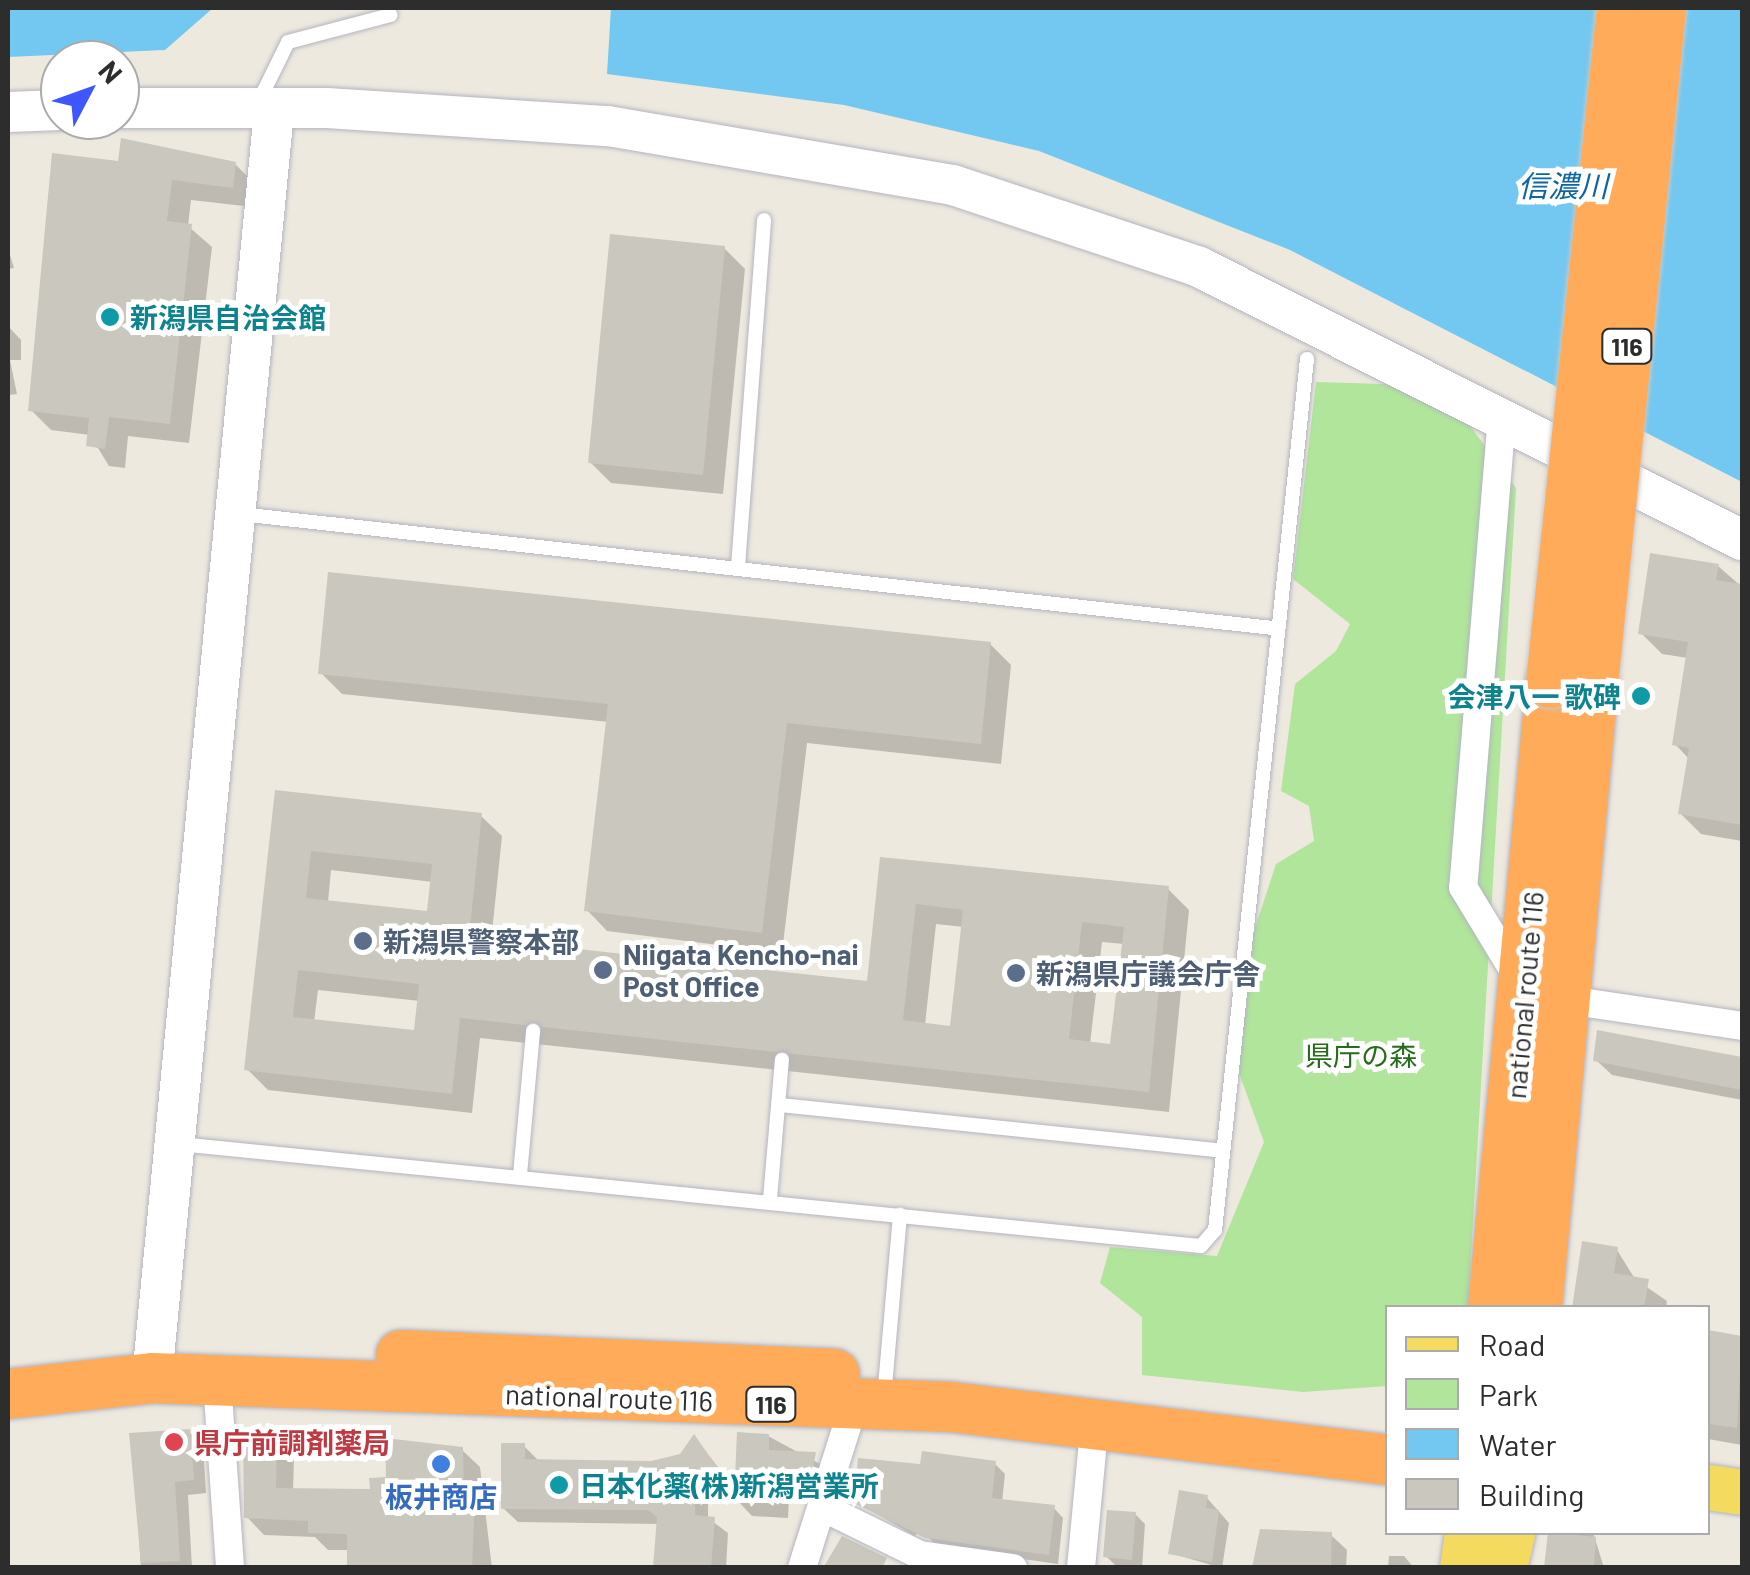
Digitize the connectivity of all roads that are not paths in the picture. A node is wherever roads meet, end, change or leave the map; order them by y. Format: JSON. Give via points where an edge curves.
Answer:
{"nodes":[{"id":1,"x":1622,"y":8,"type":"edge"},
{"id":2,"x":1661,"y":8,"type":"edge"},
{"id":3,"x":391,"y":15,"type":"dead end"},
{"id":4,"x":140,"y":108,"type":"edge"},
{"id":5,"x":40,"y":111,"type":"edge"},
{"id":6,"x":264,"y":111,"type":"junction"},
{"id":7,"x":8,"y":112,"type":"edge"},
{"id":8,"x":764,"y":220,"type":"dead end"},
{"id":9,"x":1307,"y":360,"type":"dead end"},
{"id":10,"x":1502,"y":416,"type":"junction"},
{"id":11,"x":240,"y":514,"type":"junction"},
{"id":12,"x":1742,"y":540,"type":"edge"},
{"id":13,"x":738,"y":567,"type":"junction"},
{"id":14,"x":1273,"y":628,"type":"junction"},
{"id":15,"x":1572,"y":684,"type":"junction"},
{"id":16,"x":1542,"y":994,"type":"junction"},
{"id":17,"x":1742,"y":1026,"type":"edge"},
{"id":18,"x":534,"y":1032,"type":"dead end"},
{"id":19,"x":782,"y":1060,"type":"dead end"},
{"id":20,"x":780,"y":1106,"type":"junction"},
{"id":21,"x":173,"y":1144,"type":"junction"},
{"id":22,"x":1224,"y":1151,"type":"junction"},
{"id":23,"x":520,"y":1176,"type":"junction"},
{"id":24,"x":770,"y":1199,"type":"junction"},
{"id":25,"x":900,"y":1215,"type":"junction"},
{"id":26,"x":1493,"y":1305,"type":"edge"},
{"id":27,"x":1537,"y":1305,"type":"edge"},
{"id":28,"x":8,"y":1365,"type":"edge"},
{"id":29,"x":153,"y":1365,"type":"junction"},
{"id":30,"x":216,"y":1380,"type":"junction"},
{"id":31,"x":8,"y":1394,"type":"edge"},
{"id":32,"x":874,"y":1397,"type":"junction"},
{"id":33,"x":1095,"y":1422,"type":"junction"},
{"id":34,"x":1385,"y":1429,"type":"edge"},
{"id":35,"x":1385,"y":1460,"type":"edge"},
{"id":36,"x":1710,"y":1487,"type":"edge"},
{"id":37,"x":1742,"y":1492,"type":"edge"},
{"id":38,"x":822,"y":1507,"type":"junction"},
{"id":39,"x":1467,"y":1535,"type":"edge"},
{"id":40,"x":1511,"y":1535,"type":"edge"},
{"id":41,"x":230,"y":1568,"type":"edge"},
{"id":42,"x":802,"y":1568,"type":"edge"},
{"id":43,"x":1013,"y":1568,"type":"edge"},
{"id":44,"x":1081,"y":1568,"type":"edge"},
{"id":45,"x":1462,"y":1568,"type":"edge"},
{"id":46,"x":1504,"y":1568,"type":"edge"}],
"edges":[{"from":1,"to":15,"type":"highway","number":"116","bridge":true},
{"from":2,"to":15,"type":"highway","number":"116","bridge":true},
{"from":3,"to":6,"type":"lane","via":[[288,42]]},
{"from":4,"to":6,"type":"street"},
{"from":5,"to":7,"type":"street"},
{"from":6,"to":10,"type":"street","via":[[608,126],[953,185],[1198,268]]},
{"from":6,"to":11,"type":"street"},
{"from":8,"to":13,"type":"lane"},
{"from":9,"to":14,"type":"lane"},
{"from":10,"to":12,"type":"street"},
{"from":10,"to":16,"type":"street","via":[[1463,888]]},
{"from":11,"to":13,"type":"lane"},
{"from":11,"to":21,"type":"street"},
{"from":13,"to":14,"type":"lane"},
{"from":14,"to":22,"type":"lane"},
{"from":15,"to":16,"type":"highway","name":"national route 116","number":"116"},
{"from":16,"to":17,"type":"street"},
{"from":16,"to":26,"type":"highway","name":"national route 116","number":"116"},
{"from":16,"to":27,"type":"highway","name":"national route 116","number":"116"},
{"from":18,"to":23,"type":"lane"},
{"from":19,"to":20,"type":"lane"},
{"from":20,"to":22,"type":"lane"},
{"from":20,"to":24,"type":"lane"},
{"from":21,"to":23,"type":"lane"},
{"from":21,"to":29,"type":"street"},
{"from":22,"to":25,"type":"lane","via":[[1216,1230],[1201,1246]]},
{"from":23,"to":24,"type":"lane"},
{"from":24,"to":25,"type":"lane"},
{"from":25,"to":32,"type":"lane"},
{"from":28,"to":29,"type":"highway","name":"national route 116","number":"116"},
{"from":29,"to":30,"type":"highway","name":"national route 116","number":"116"},
{"from":29,"to":31,"type":"highway","name":"national route 116","number":"116"},
{"from":29,"to":32,"type":"highway","name":"national route 116","number":"116","via":[[635,1358]]},
{"from":30,"to":32,"type":"highway","name":"national route 116","number":"116"},
{"from":30,"to":41,"type":"street"},
{"from":32,"to":33,"type":"highway","name":"national route 116","number":"116"},
{"from":32,"to":34,"type":"highway","name":"national route 116","number":"116"},
{"from":32,"to":38,"type":"street"},
{"from":33,"to":35,"type":"highway","name":"national route 116","number":"116"},
{"from":33,"to":44,"type":"street"},
{"from":36,"to":37,"type":"main road"},
{"from":38,"to":42,"type":"street"},
{"from":38,"to":43,"type":"street","via":[[920,1555]]},
{"from":39,"to":45,"type":"main road"},
{"from":40,"to":46,"type":"main road"}]}
